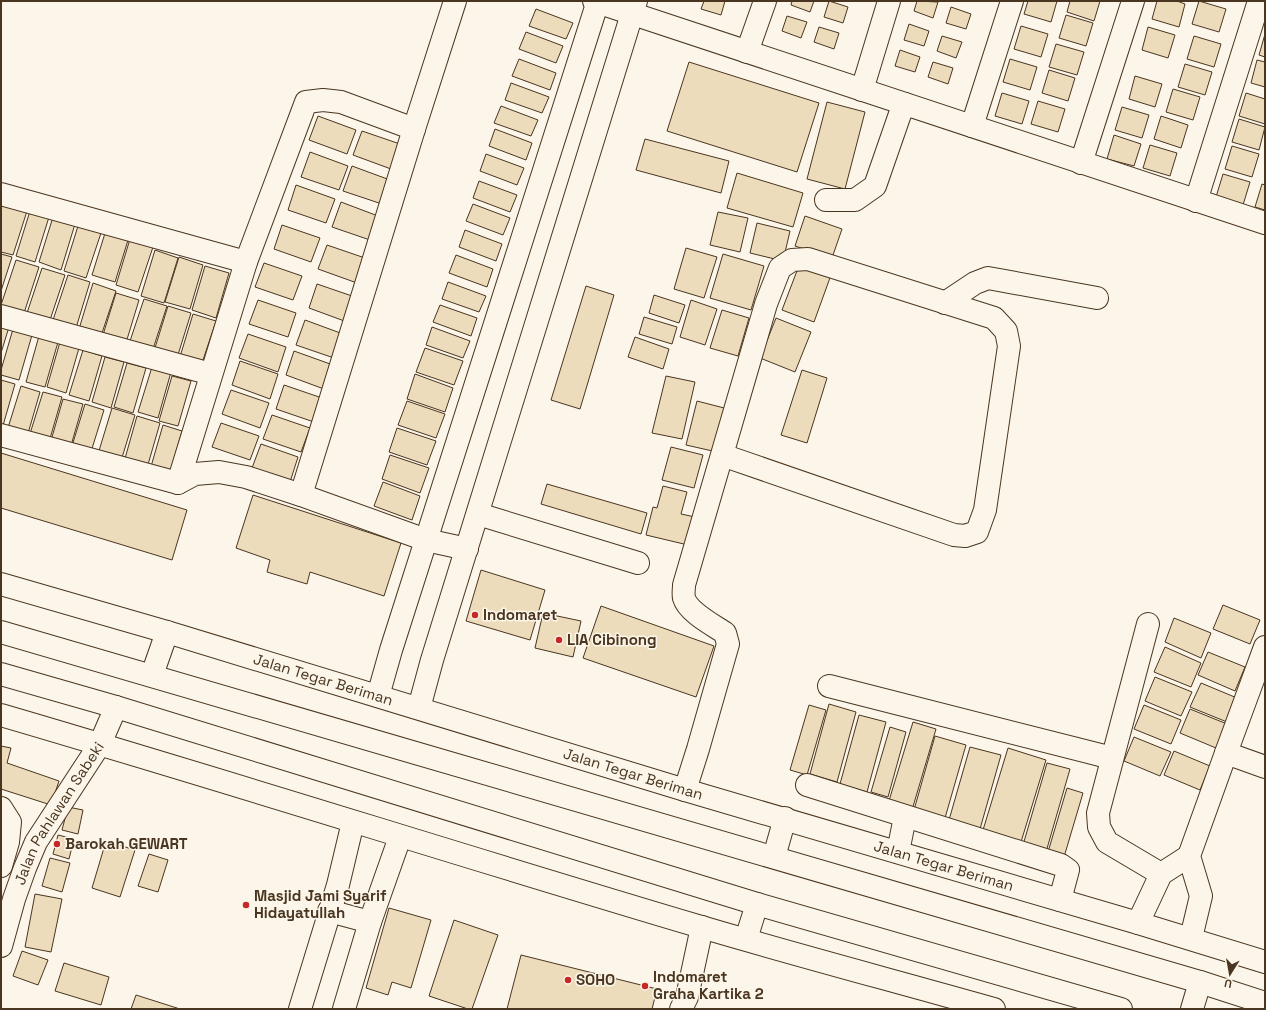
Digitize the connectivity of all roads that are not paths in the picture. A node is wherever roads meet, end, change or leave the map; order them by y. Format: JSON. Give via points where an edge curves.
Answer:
{"nodes":[{"id":1,"x":455,"y":1,"type":"edge"},
{"id":2,"x":596,"y":1,"type":"edge"},
{"id":3,"x":765,"y":1,"type":"edge"},
{"id":4,"x":889,"y":1,"type":"edge"},
{"id":5,"x":1012,"y":1,"type":"edge"},
{"id":6,"x":1133,"y":1,"type":"edge"},
{"id":7,"x":1259,"y":1,"type":"edge"},
{"id":8,"x":634,"y":7,"type":"edge"},
{"id":9,"x":747,"y":52,"type":"junction"},
{"id":10,"x":862,"y":90,"type":"junction"},
{"id":11,"x":905,"y":104,"type":"junction"},
{"id":12,"x":972,"y":126,"type":"junction"},
{"id":13,"x":414,"y":129,"type":"junction"},
{"id":14,"x":1081,"y":163,"type":"junction"},
{"id":15,"x":1,"y":194,"type":"edge"},
{"id":16,"x":826,"y":200,"type":"dead end"},
{"id":17,"x":1196,"y":201,"type":"junction"},
{"id":18,"x":1265,"y":223,"type":"edge"},
{"id":19,"x":246,"y":262,"type":"junction"},
{"id":20,"x":1097,"y":298,"type":"dead end"},
{"id":21,"x":945,"y":303,"type":"junction"},
{"id":22,"x":1,"y":316,"type":"edge"},
{"id":23,"x":211,"y":374,"type":"junction"},
{"id":24,"x":1,"y":435,"type":"edge"},
{"id":25,"x":722,"y":455,"type":"junction"},
{"id":26,"x":178,"y":483,"type":"junction"},
{"id":27,"x":301,"y":495,"type":"junction"},
{"id":28,"x":478,"y":514,"type":"junction"},
{"id":29,"x":426,"y":540,"type":"junction"},
{"id":30,"x":467,"y":549,"type":"junction"},
{"id":31,"x":638,"y":563,"type":"dead end"},
{"id":32,"x":1,"y":584,"type":"edge"},
{"id":33,"x":1148,"y":624,"type":"dead end"},
{"id":34,"x":1,"y":632,"type":"edge"},
{"id":35,"x":167,"y":632,"type":"junction"},
{"id":36,"x":1265,"y":647,"type":"edge"},
{"id":37,"x":1,"y":674,"type":"edge"},
{"id":38,"x":152,"y":675,"type":"junction"},
{"id":39,"x":829,"y":686,"type":"dead end"},
{"id":40,"x":378,"y":696,"type":"junction"},
{"id":41,"x":116,"y":707,"type":"junction"},
{"id":42,"x":419,"y":708,"type":"junction"},
{"id":43,"x":1,"y":715,"type":"edge"},
{"id":44,"x":100,"y":744,"type":"junction"},
{"id":45,"x":1226,"y":753,"type":"junction"},
{"id":46,"x":1112,"y":758,"type":"junction"},
{"id":47,"x":1265,"y":766,"type":"edge"},
{"id":48,"x":807,"y":786,"type":"dead end"},
{"id":49,"x":686,"y":790,"type":"junction"},
{"id":50,"x":1,"y":808,"type":"edge"},
{"id":51,"x":905,"y":817,"type":"junction"},
{"id":52,"x":785,"y":818,"type":"junction"},
{"id":53,"x":353,"y":822,"type":"junction"},
{"id":54,"x":400,"y":837,"type":"junction"},
{"id":55,"x":898,"y":852,"type":"junction"},
{"id":56,"x":1189,"y":856,"type":"junction"},
{"id":57,"x":774,"y":857,"type":"junction"},
{"id":58,"x":1,"y":866,"type":"edge"},
{"id":59,"x":1161,"y":874,"type":"junction"},
{"id":60,"x":1060,"y":900,"type":"junction"},
{"id":61,"x":757,"y":904,"type":"junction"},
{"id":62,"x":329,"y":911,"type":"junction"},
{"id":63,"x":370,"y":922,"type":"junction"},
{"id":64,"x":1138,"y":922,"type":"junction"},
{"id":65,"x":702,"y":927,"type":"junction"},
{"id":66,"x":1191,"y":938,"type":"junction"},
{"id":67,"x":746,"y":939,"type":"junction"},
{"id":68,"x":1,"y":946,"type":"edge"},
{"id":69,"x":1265,"y":962,"type":"edge"},
{"id":70,"x":1200,"y":982,"type":"junction"},
{"id":71,"x":1265,"y":1003,"type":"edge"},
{"id":72,"x":300,"y":1009,"type":"edge"},
{"id":73,"x":344,"y":1009,"type":"edge"},
{"id":74,"x":681,"y":1009,"type":"edge"},
{"id":75,"x":994,"y":1009,"type":"edge"},
{"id":76,"x":1121,"y":1009,"type":"edge"},
{"id":77,"x":1192,"y":1009,"type":"edge"}],
"edges":[{"from":1,"to":13,"type":"street"},
{"from":2,"to":8,"type":"street"},
{"from":2,"to":29,"type":"street"},
{"from":3,"to":9,"type":"street"},
{"from":4,"to":10,"type":"street"},
{"from":5,"to":12,"type":"street"},
{"from":6,"to":14,"type":"street"},
{"from":7,"to":17,"type":"street"},
{"from":8,"to":9,"type":"street"},
{"from":8,"to":28,"type":"street"},
{"from":9,"to":10,"type":"street"},
{"from":10,"to":11,"type":"street"},
{"from":11,"to":12,"type":"street"},
{"from":11,"to":16,"type":"street","via":[[875,186],[855,200]]},
{"from":12,"to":14,"type":"street"},
{"from":13,"to":19,"type":"street","via":[[341,102],[306,102]]},
{"from":13,"to":27,"type":"street"},
{"from":14,"to":17,"type":"street"},
{"from":15,"to":19,"type":"street"},
{"from":17,"to":18,"type":"street"},
{"from":19,"to":23,"type":"street"},
{"from":20,"to":21,"type":"street","via":[[988,278],[975,283]]},
{"from":21,"to":25,"type":"street","via":[[808,259],[792,260],[780,268],[766,304]]},
{"from":21,"to":25,"type":"street","via":[[994,318],[1006,331],[1009,346],[985,510],[977,532],[965,536],[954,535]]},
{"from":22,"to":23,"type":"street"},
{"from":23,"to":26,"type":"street"},
{"from":24,"to":26,"type":"street"},
{"from":25,"to":49,"type":"street","via":[[683,596],[687,605],[725,633],[728,644]]},
{"from":26,"to":27,"type":"street","via":[[194,474],[219,472],[246,477]]},
{"from":27,"to":29,"type":"street"},
{"from":28,"to":30,"type":"street"},
{"from":28,"to":31,"type":"street"},
{"from":29,"to":30,"type":"street"},
{"from":29,"to":40,"type":"street"},
{"from":30,"to":42,"type":"street"},
{"from":32,"to":35,"type":"street","name":"Jalan Tegar Beriman"},
{"from":33,"to":46,"type":"street"},
{"from":34,"to":38,"type":"street"},
{"from":35,"to":38,"type":"street"},
{"from":35,"to":40,"type":"street","name":"Jalan Tegar Beriman"},
{"from":36,"to":45,"type":"street"},
{"from":37,"to":41,"type":"street"},
{"from":38,"to":57,"type":"street"},
{"from":39,"to":46,"type":"street"},
{"from":40,"to":42,"type":"street","name":"Jalan Tegar Beriman"},
{"from":41,"to":44,"type":"street","name":"Jalan Pahlawan Sabeki"},
{"from":41,"to":61,"type":"street"},
{"from":42,"to":49,"type":"street","name":"Jalan Tegar Beriman"},
{"from":43,"to":44,"type":"street"},
{"from":44,"to":53,"type":"street"},
{"from":44,"to":68,"type":"street","name":"Jalan Pahlawan Sabeki","via":[[36,842],[14,899]]},
{"from":45,"to":47,"type":"street"},
{"from":45,"to":56,"type":"street"},
{"from":46,"to":59,"type":"street","via":[[1098,813],[1098,827],[1107,842]]},
{"from":48,"to":51,"type":"street"},
{"from":49,"to":52,"type":"street","name":"Jalan Tegar Beriman"},
{"from":50,"to":58,"type":"street","via":[[10,822],[8,842]]},
{"from":51,"to":55,"type":"street"},
{"from":51,"to":60,"type":"street","via":[[1061,865],[1068,870]]},
{"from":52,"to":55,"type":"street","name":"Jalan Tegar Beriman"},
{"from":52,"to":57,"type":"street"},
{"from":53,"to":54,"type":"street"},
{"from":53,"to":62,"type":"street"},
{"from":54,"to":63,"type":"street"},
{"from":54,"to":65,"type":"street"},
{"from":55,"to":60,"type":"street","name":"Jalan Tegar Beriman"},
{"from":56,"to":59,"type":"street"},
{"from":56,"to":66,"type":"street","via":[[1201,896]]},
{"from":57,"to":70,"type":"street"},
{"from":59,"to":64,"type":"street"},
{"from":60,"to":64,"type":"street","name":"Jalan Tegar Beriman"},
{"from":61,"to":67,"type":"street"},
{"from":61,"to":76,"type":"street"},
{"from":62,"to":63,"type":"street"},
{"from":62,"to":72,"type":"street"},
{"from":63,"to":73,"type":"street"},
{"from":64,"to":66,"type":"street","name":"Jalan Tegar Beriman"},
{"from":65,"to":67,"type":"street"},
{"from":65,"to":74,"type":"street","via":[[687,997]]},
{"from":66,"to":69,"type":"street","name":"Jalan Tegar Beriman"},
{"from":67,"to":75,"type":"street"},
{"from":70,"to":71,"type":"street"},
{"from":70,"to":77,"type":"street"}]}
